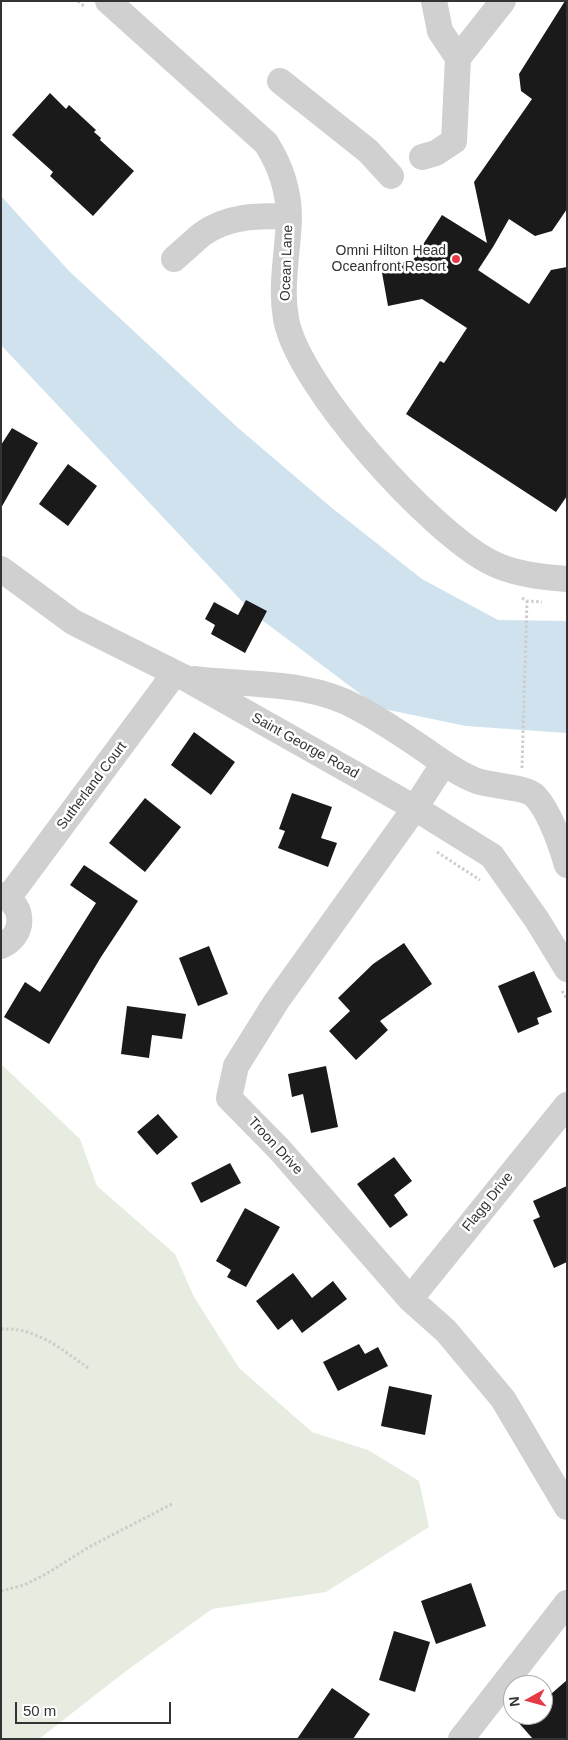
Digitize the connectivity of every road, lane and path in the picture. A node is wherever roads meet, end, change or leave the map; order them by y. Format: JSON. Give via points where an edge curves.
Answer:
{"nodes":[{"id":1,"x":108,"y":1,"type":"edge"},
{"id":2,"x":434,"y":1,"type":"edge"},
{"id":3,"x":503,"y":1,"type":"edge"},
{"id":4,"x":458,"y":58,"type":"junction"},
{"id":5,"x":280,"y":80,"type":"dead end"},
{"id":6,"x":422,"y":157,"type":"dead end"},
{"id":7,"x":391,"y":176,"type":"dead end"},
{"id":8,"x":289,"y":217,"type":"junction"},
{"id":9,"x":174,"y":259,"type":"dead end"},
{"id":10,"x":1,"y":570,"type":"edge"},
{"id":11,"x":567,"y":579,"type":"edge"},
{"id":12,"x":527,"y":601,"type":"dead end"},
{"id":13,"x":180,"y":676,"type":"junction"},
{"id":14,"x":444,"y":763,"type":"junction"},
{"id":15,"x":522,"y":773,"type":"dead end"},
{"id":16,"x":416,"y":808,"type":"junction"},
{"id":17,"x":434,"y":850,"type":"dead end"},
{"id":18,"x":567,"y":865,"type":"edge"},
{"id":19,"x":483,"y":883,"type":"dead end"},
{"id":20,"x":4,"y":896,"type":"edge"},
{"id":21,"x":1,"y":946,"type":"edge"},
{"id":22,"x":562,"y":977,"type":"edge"},
{"id":23,"x":567,"y":1000,"type":"edge"},
{"id":24,"x":567,"y":1105,"type":"edge"},
{"id":25,"x":410,"y":1299,"type":"junction"},
{"id":26,"x":1,"y":1329,"type":"edge"},
{"id":27,"x":88,"y":1368,"type":"dead end"},
{"id":28,"x":172,"y":1504,"type":"dead end"},
{"id":29,"x":567,"y":1507,"type":"edge"},
{"id":30,"x":1,"y":1591,"type":"edge"},
{"id":31,"x":567,"y":1603,"type":"edge"},
{"id":32,"x":464,"y":1738,"type":"edge"}],
"edges":[{"from":1,"to":8,"type":"street","name":"Ocean Lane","via":[[266,143],[276,160],[287,193]]},
{"from":2,"to":4,"type":"street","via":[[440,32]]},
{"from":3,"to":4,"type":"street"},
{"from":4,"to":6,"type":"street","via":[[454,140],[436,153]]},
{"from":5,"to":7,"type":"street","via":[[368,151]]},
{"from":8,"to":9,"type":"street","via":[[249,216],[229,221],[202,234]]},
{"from":8,"to":11,"type":"street","name":"Ocean Lane","via":[[283,295],[286,322],[299,355],[324,396],[378,462],[422,509],[459,541],[490,562],[528,575]]},
{"from":10,"to":13,"type":"street","name":"Saint George Road","via":[[73,622]]},
{"from":12,"to":15,"type":"path"},
{"from":13,"to":14,"type":"street","via":[[300,688],[326,694],[356,707]]},
{"from":13,"to":16,"type":"street","name":"Saint George Road"},
{"from":13,"to":20,"type":"street","name":"Sutherland Court"},
{"from":14,"to":16,"type":"street","name":"Troon Drive"},
{"from":14,"to":18,"type":"street","via":[[477,781],[534,795],[560,843]]},
{"from":16,"to":22,"type":"street","name":"Saint George Road","via":[[492,856],[537,920]]},
{"from":16,"to":25,"type":"street","name":"Troon Drive","via":[[276,1002],[236,1066],[229,1098],[280,1150]]},
{"from":17,"to":19,"type":"path"},
{"from":20,"to":21,"type":"street","name":"Sutherland Court","via":[[15,905],[20,915],[20,926],[16,936]]},
{"from":22,"to":23,"type":"path"},
{"from":24,"to":25,"type":"street","name":"Flagg Drive"},
{"from":25,"to":29,"type":"street","name":"Troon Drive","via":[[446,1331],[503,1399]]},
{"from":26,"to":27,"type":"path","via":[[31,1332]]},
{"from":28,"to":30,"type":"path","via":[[88,1547],[32,1582]]},
{"from":31,"to":32,"type":"street"}]}
